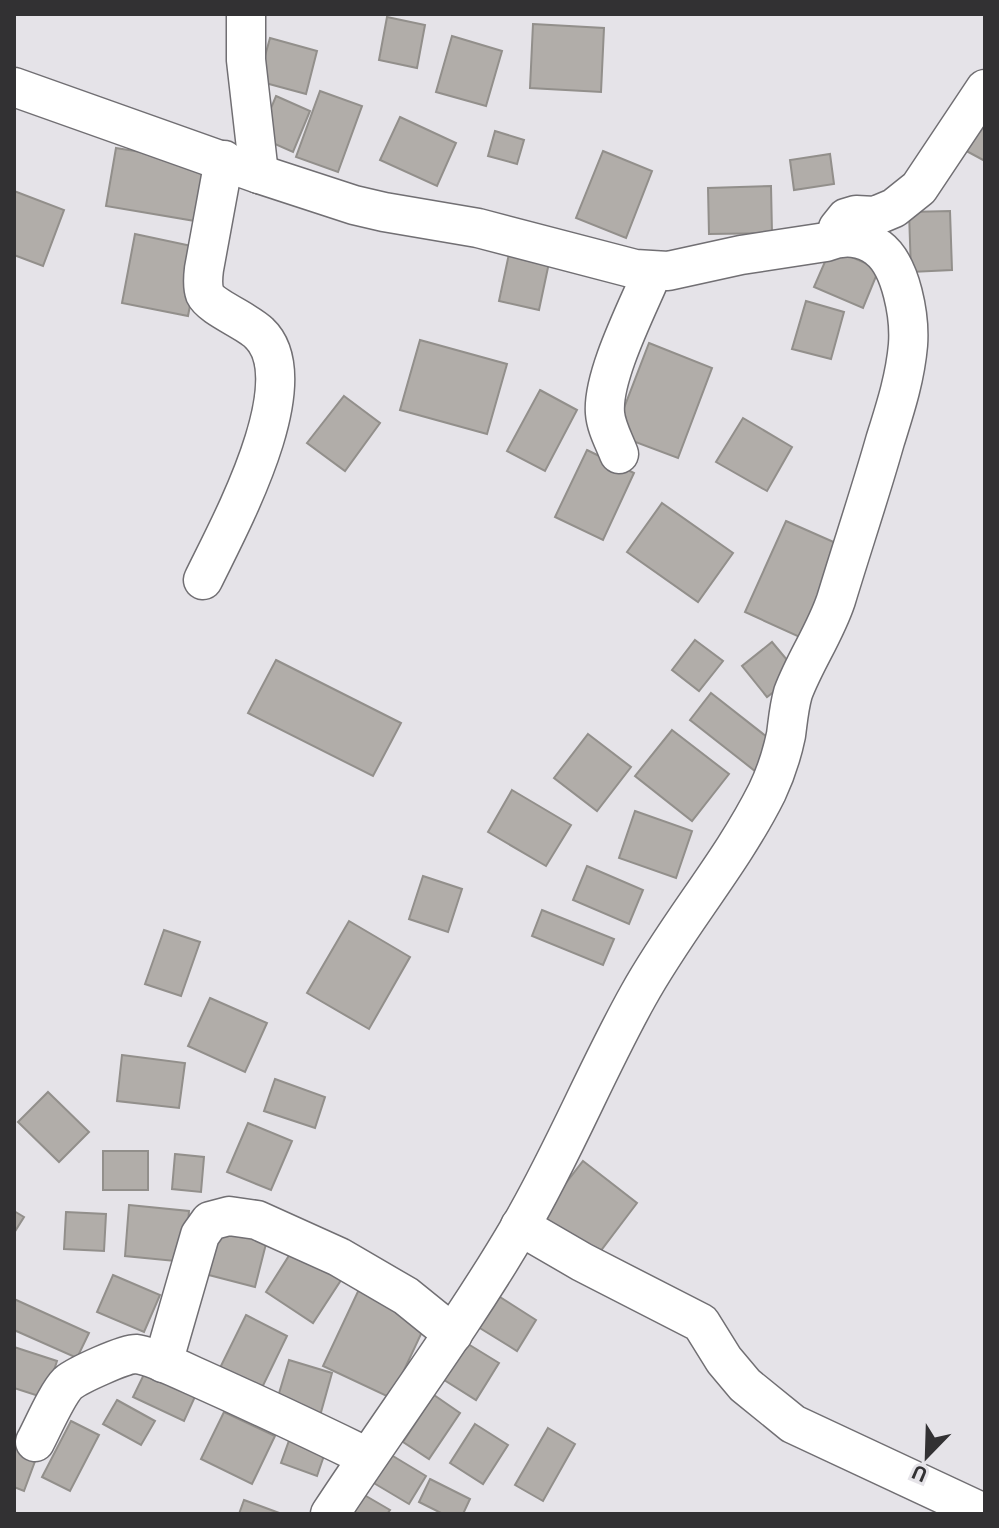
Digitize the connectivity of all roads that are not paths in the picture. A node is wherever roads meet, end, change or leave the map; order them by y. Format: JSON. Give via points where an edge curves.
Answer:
{"nodes":[{"id":1,"x":246,"y":14,"type":"edge"},
{"id":2,"x":14,"y":87,"type":"edge"},
{"id":3,"x":985,"y":89,"type":"edge"},
{"id":4,"x":224,"y":160,"type":"junction"},
{"id":5,"x":259,"y":174,"type":"junction"},
{"id":6,"x":838,"y":237,"type":"junction"},
{"id":7,"x":653,"y":271,"type":"junction"},
{"id":8,"x":619,"y":454,"type":"dead end"},
{"id":9,"x":203,"y":580,"type":"dead end"},
{"id":10,"x":520,"y":1226,"type":"junction"},
{"id":11,"x":453,"y":1334,"type":"junction"},
{"id":12,"x":163,"y":1363,"type":"junction"},
{"id":13,"x":35,"y":1442,"type":"dead end"},
{"id":14,"x":367,"y":1457,"type":"junction"},
{"id":15,"x":330,"y":1514,"type":"edge"},
{"id":16,"x":983,"y":1514,"type":"edge"}],
"edges":[{"from":1,"to":5,"type":"street"},
{"from":2,"to":4,"type":"street"},
{"from":3,"to":6,"type":"street","via":[[919,188],[875,216],[846,218]]},
{"from":4,"to":5,"type":"street"},
{"from":4,"to":9,"type":"street","via":[[203,285],[213,303],[259,332],[267,343],[275,392],[254,472]]},
{"from":5,"to":7,"type":"street","via":[[371,209],[478,228]]},
{"from":6,"to":7,"type":"street"},
{"from":6,"to":10,"type":"street","via":[[875,245],[887,256],[902,291],[908,341],[900,394],[853,549],[828,623],[793,694],[782,753],[767,791],[647,979]]},
{"from":7,"to":8,"type":"street","via":[[605,399]]},
{"from":10,"to":11,"type":"street"},
{"from":10,"to":16,"type":"street","via":[[701,1323],[745,1385],[793,1424]]},
{"from":11,"to":12,"type":"street","via":[[406,1296],[339,1257],[257,1220],[229,1216],[210,1221],[200,1235]]},
{"from":11,"to":14,"type":"street"},
{"from":12,"to":13,"type":"street","via":[[136,1354],[78,1376],[66,1385]]},
{"from":12,"to":14,"type":"street"},
{"from":14,"to":15,"type":"street"}]}
